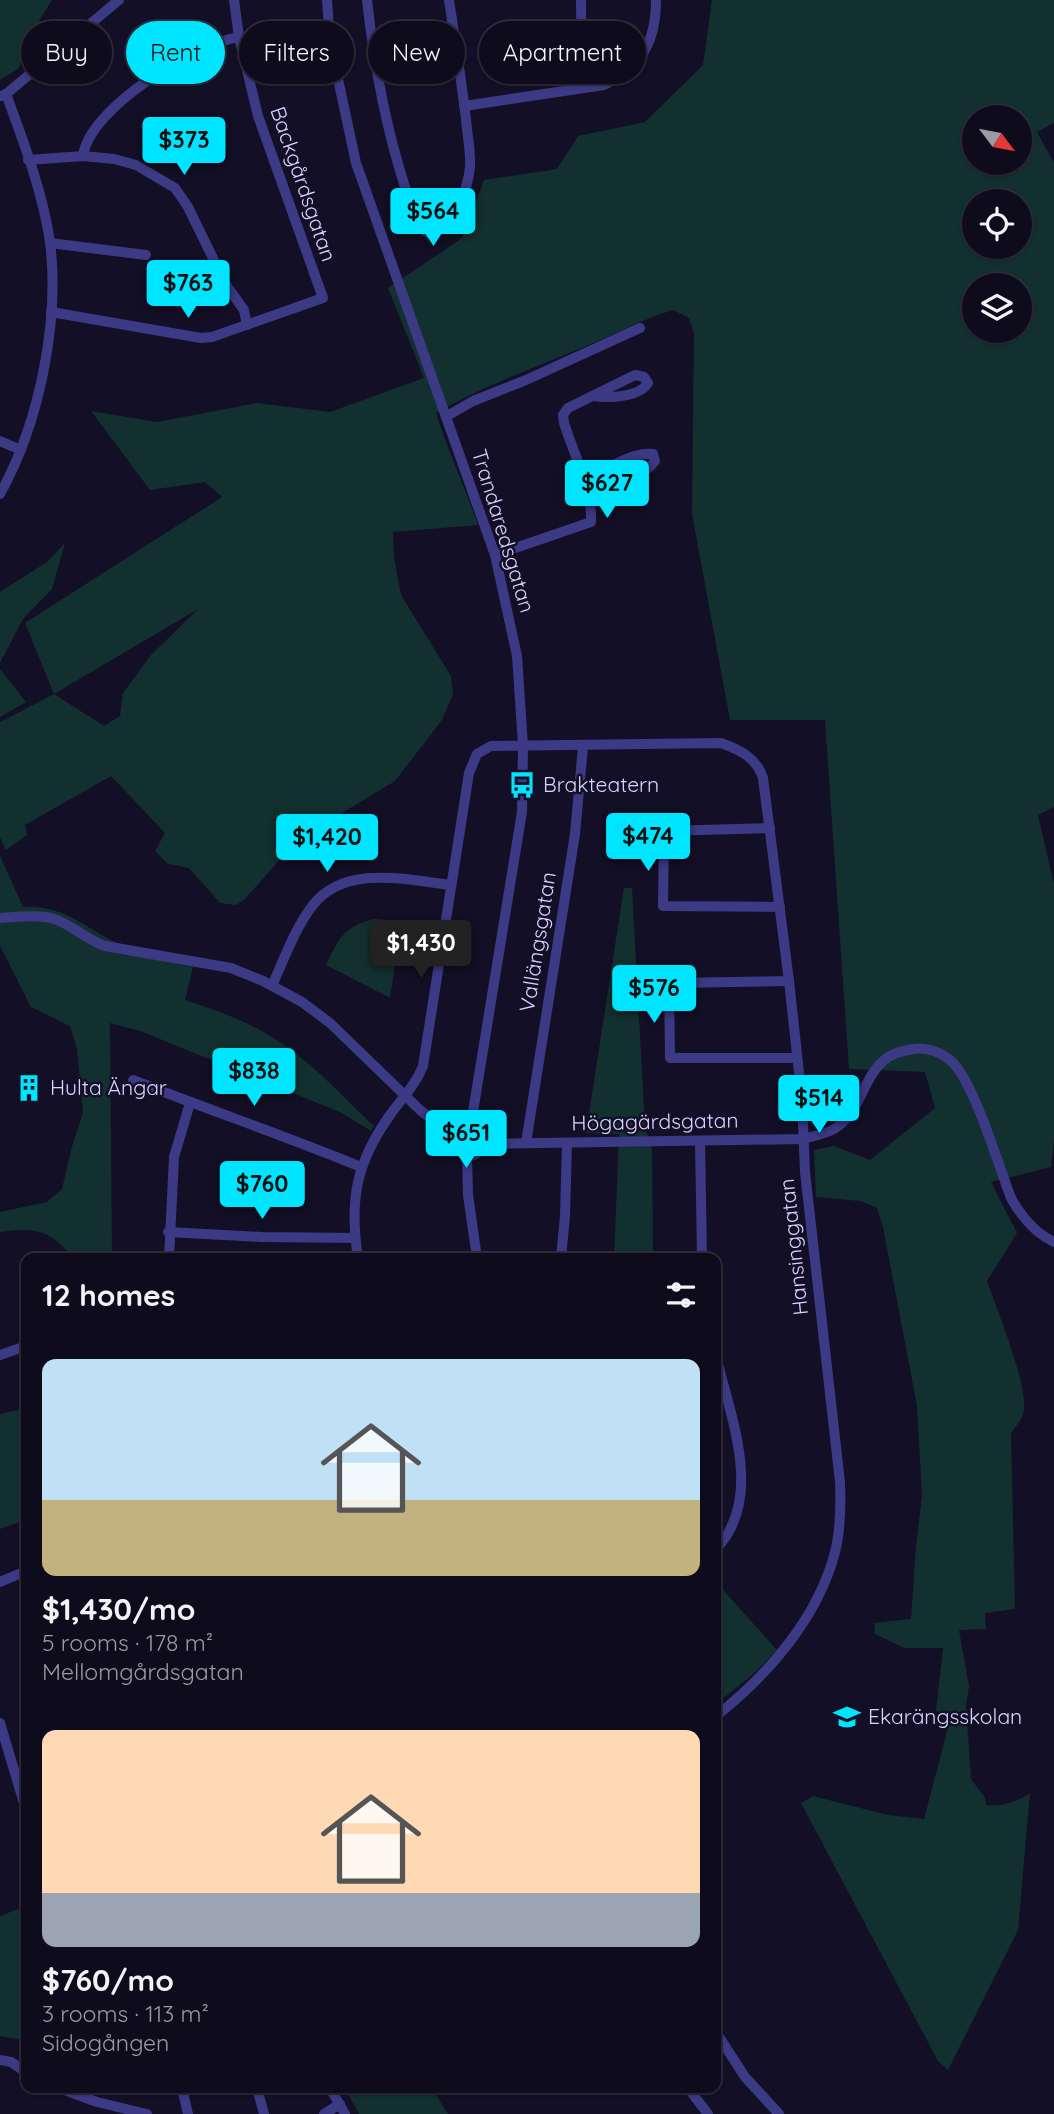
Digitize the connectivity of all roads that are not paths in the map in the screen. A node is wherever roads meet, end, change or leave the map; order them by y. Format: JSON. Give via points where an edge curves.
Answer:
{"nodes":[{"id":1,"x":119,"y":0,"type":"edge"},
{"id":2,"x":234,"y":0,"type":"edge"},
{"id":3,"x":327,"y":0,"type":"edge"},
{"id":4,"x":367,"y":0,"type":"edge"},
{"id":5,"x":449,"y":0,"type":"edge"},
{"id":6,"x":581,"y":0,"type":"edge"},
{"id":7,"x":656,"y":0,"type":"edge"},
{"id":8,"x":239,"y":37,"type":"joint"},
{"id":9,"x":250,"y":84,"type":"edge"},
{"id":10,"x":582,"y":87,"type":"junction"},
{"id":11,"x":3,"y":95,"type":"edge"},
{"id":12,"x":464,"y":106,"type":"junction"},
{"id":13,"x":83,"y":156,"type":"junction"},
{"id":14,"x":29,"y":160,"type":"junction"},
{"id":15,"x":50,"y":243,"type":"junction"},
{"id":16,"x":146,"y":255,"type":"dead end"},
{"id":17,"x":51,"y":312,"type":"junction"},
{"id":18,"x":247,"y":325,"type":"junction"},
{"id":19,"x":640,"y":328,"type":"dead end"},
{"id":20,"x":593,"y":396,"type":"junction"},
{"id":21,"x":447,"y":416,"type":"junction"},
{"id":22,"x":0,"y":441,"type":"edge"},
{"id":23,"x":21,"y":450,"type":"junction"},
{"id":24,"x":610,"y":468,"type":"dead end"},
{"id":25,"x":584,"y":481,"type":"junction"},
{"id":26,"x":0,"y":494,"type":"edge"},
{"id":27,"x":495,"y":555,"type":"junction"},
{"id":28,"x":523,"y":745,"type":"junction"},
{"id":29,"x":583,"y":747,"type":"junction"},
{"id":30,"x":770,"y":828,"type":"junction"},
{"id":31,"x":451,"y":884,"type":"junction"},
{"id":32,"x":780,"y":907,"type":"junction"},
{"id":33,"x":0,"y":918,"type":"edge"},
{"id":34,"x":789,"y":981,"type":"junction"},
{"id":35,"x":272,"y":986,"type":"junction"},
{"id":36,"x":797,"y":1058,"type":"junction"},
{"id":37,"x":133,"y":1080,"type":"dead end"},
{"id":38,"x":406,"y":1096,"type":"junction"},
{"id":39,"x":190,"y":1103,"type":"junction"},
{"id":40,"x":470,"y":1130,"type":"junction"},
{"id":41,"x":457,"y":1139,"type":"junction"},
{"id":42,"x":803,"y":1139,"type":"junction"},
{"id":43,"x":700,"y":1141,"type":"junction"},
{"id":44,"x":526,"y":1143,"type":"junction"},
{"id":45,"x":567,"y":1143,"type":"junction"},
{"id":46,"x":481,"y":1144,"type":"junction"},
{"id":47,"x":467,"y":1155,"type":"junction"},
{"id":48,"x":361,"y":1167,"type":"junction"},
{"id":49,"x":169,"y":1232,"type":"junction"},
{"id":50,"x":355,"y":1238,"type":"junction"},
{"id":51,"x":1054,"y":1242,"type":"edge"},
{"id":52,"x":169,"y":1253,"type":"edge"},
{"id":53,"x":357,"y":1253,"type":"edge"},
{"id":54,"x":476,"y":1253,"type":"edge"},
{"id":55,"x":561,"y":1253,"type":"edge"},
{"id":56,"x":702,"y":1253,"type":"edge"},
{"id":57,"x":21,"y":1348,"type":"edge"},
{"id":58,"x":0,"y":1355,"type":"edge"},
{"id":59,"x":721,"y":1378,"type":"edge"},
{"id":60,"x":721,"y":1542,"type":"edge"},
{"id":61,"x":21,"y":1573,"type":"edge"},
{"id":62,"x":0,"y":1582,"type":"edge"},
{"id":63,"x":721,"y":1712,"type":"edge"},
{"id":64,"x":0,"y":1723,"type":"edge"},
{"id":65,"x":21,"y":1793,"type":"edge"},
{"id":66,"x":721,"y":2040,"type":"edge"},
{"id":67,"x":5,"y":2061,"type":"edge"},
{"id":68,"x":21,"y":2069,"type":"edge"},
{"id":69,"x":73,"y":2093,"type":"edge"},
{"id":70,"x":183,"y":2093,"type":"edge"},
{"id":71,"x":258,"y":2093,"type":"edge"},
{"id":72,"x":333,"y":2093,"type":"edge"},
{"id":73,"x":692,"y":2093,"type":"edge"},
{"id":74,"x":340,"y":2104,"type":"junction"},
{"id":75,"x":147,"y":2114,"type":"edge"},
{"id":76,"x":188,"y":2114,"type":"edge"},
{"id":77,"x":264,"y":2114,"type":"edge"},
{"id":78,"x":324,"y":2114,"type":"edge"},
{"id":79,"x":345,"y":2114,"type":"edge"},
{"id":80,"x":708,"y":2114,"type":"edge"},
{"id":81,"x":779,"y":2114,"type":"edge"}],
"edges":[{"from":1,"to":11,"type":"street"},
{"from":2,"to":8,"type":"street","name":"Backgårdsgatan"},
{"from":3,"to":21,"type":"street","name":"Trandaredsgatan","via":[[330,42],[356,163]]},
{"from":4,"to":12,"type":"street","via":[[382,105],[416,219],[425,233],[437,231],[447,222],[465,189],[470,158]]},
{"from":5,"to":12,"type":"street"},
{"from":6,"to":10,"type":"street"},
{"from":7,"to":10,"type":"street","via":[[653,29],[640,57],[624,75],[604,85]]},
{"from":8,"to":13,"type":"street","via":[[195,52],[150,79],[96,127]]},
{"from":9,"to":18,"type":"street","name":"Backgårdsgatan","via":[[323,298]]},
{"from":10,"to":12,"type":"street"},
{"from":11,"to":14,"type":"street"},
{"from":13,"to":14,"type":"street"},
{"from":13,"to":18,"type":"street","via":[[136,165],[175,188],[244,310]]},
{"from":14,"to":15,"type":"street"},
{"from":15,"to":16,"type":"street"},
{"from":15,"to":17,"type":"street"},
{"from":17,"to":18,"type":"street","via":[[201,338]]},
{"from":17,"to":23,"type":"street","via":[[36,401]]},
{"from":19,"to":21,"type":"street"},
{"from":20,"to":20,"type":"street","via":[[635,375],[648,383],[612,399]]},
{"from":20,"to":25,"type":"street","via":[[563,415]]},
{"from":21,"to":27,"type":"street","name":"Trandaredsgatan"},
{"from":22,"to":23,"type":"street"},
{"from":23,"to":26,"type":"street"},
{"from":24,"to":25,"type":"street"},
{"from":25,"to":27,"type":"street","via":[[591,522]]},
{"from":27,"to":28,"type":"street","name":"Trandaredsgatan","via":[[517,656]]},
{"from":28,"to":29,"type":"street","name":"Hansinggatan"},
{"from":28,"to":31,"type":"street","name":"Hansinggatan","via":[[491,746],[477,754]]},
{"from":28,"to":40,"type":"street","name":"Trandaredsgatan","via":[[522,812]]},
{"from":29,"to":30,"type":"street","name":"Hansinggatan","via":[[721,743],[738,750],[760,768]]},
{"from":29,"to":44,"type":"street","name":"Vallängsgatan","via":[[575,834]]},
{"from":30,"to":32,"type":"street","name":"Hansinggatan"},
{"from":30,"to":32,"type":"street","via":[[664,831],[663,905]]},
{"from":31,"to":35,"type":"street","via":[[385,877],[337,886],[314,903]]},
{"from":31,"to":38,"type":"street","via":[[423,1066]]},
{"from":32,"to":34,"type":"street","name":"Hansinggatan"},
{"from":33,"to":35,"type":"street","via":[[45,916],[105,946],[231,968]]},
{"from":34,"to":36,"type":"street","name":"Hansinggatan"},
{"from":34,"to":36,"type":"street","via":[[669,983],[670,1058]]},
{"from":35,"to":38,"type":"street","via":[[316,1011]]},
{"from":36,"to":42,"type":"street","name":"Hansinggatan"},
{"from":37,"to":39,"type":"street"},
{"from":38,"to":41,"type":"street"},
{"from":38,"to":48,"type":"street","via":[[376,1136]]},
{"from":39,"to":48,"type":"street"},
{"from":39,"to":49,"type":"street","via":[[173,1157]]},
{"from":40,"to":41,"type":"street"},
{"from":40,"to":46,"type":"street","via":[[479,1135]]},
{"from":41,"to":47,"type":"street","via":[[458,1149]]},
{"from":42,"to":43,"type":"street","name":"Högagärdsgatan"},
{"from":42,"to":51,"type":"street","name":"Högagärdsgatan","via":[[832,1131],[845,1121],[883,1061],[897,1052],[919,1048],[939,1052],[960,1072],[972,1096],[1019,1213]]},
{"from":42,"to":63,"type":"street","name":"Hansinggatan","via":[[841,1518],[834,1554],[818,1595],[793,1637],[769,1668]]},
{"from":43,"to":45,"type":"street","name":"Högagärdsgatan"},
{"from":43,"to":56,"type":"street"},
{"from":44,"to":45,"type":"street","name":"Högagärdsgatan"},
{"from":44,"to":46,"type":"street","name":"Högagärdsgatan"},
{"from":45,"to":55,"type":"street"},
{"from":46,"to":47,"type":"street","via":[[477,1152]]},
{"from":47,"to":54,"type":"street"},
{"from":48,"to":50,"type":"street"},
{"from":49,"to":50,"type":"street"},
{"from":49,"to":52,"type":"street"},
{"from":50,"to":53,"type":"street"},
{"from":57,"to":58,"type":"street"},
{"from":59,"to":60,"type":"street","via":[[743,1473],[735,1521]]},
{"from":61,"to":62,"type":"street"},
{"from":64,"to":65,"type":"street"},
{"from":66,"to":81,"type":"street"},
{"from":67,"to":68,"type":"street"},
{"from":69,"to":75,"type":"street"},
{"from":70,"to":76,"type":"street"},
{"from":71,"to":77,"type":"street"},
{"from":72,"to":74,"type":"street"},
{"from":73,"to":80,"type":"street"},
{"from":74,"to":78,"type":"street"},
{"from":74,"to":79,"type":"street"}]}
